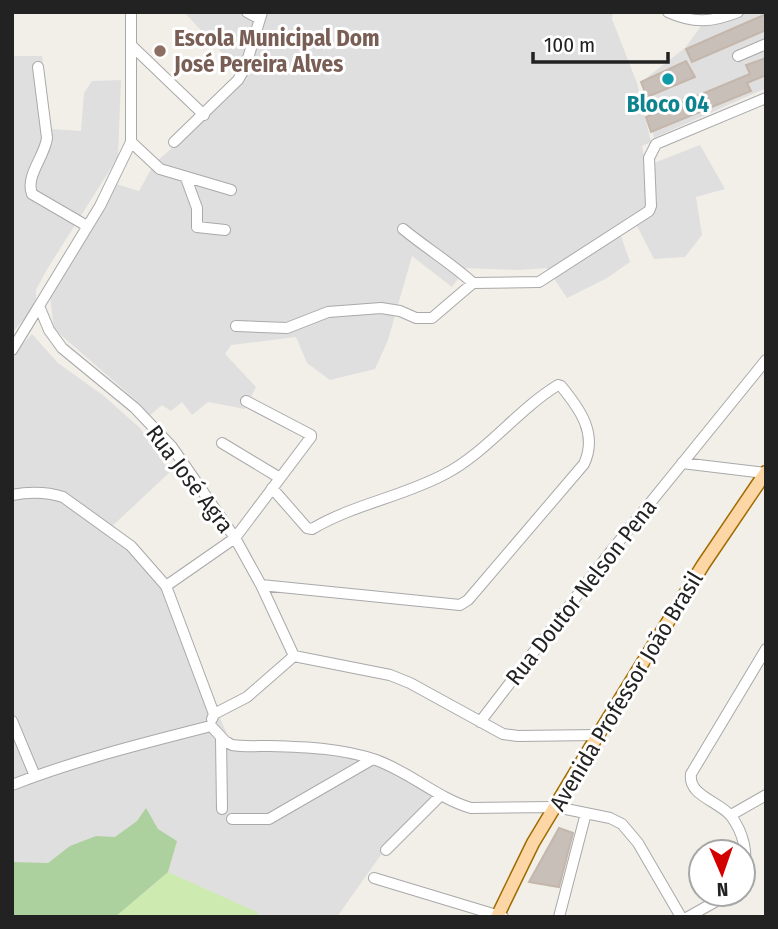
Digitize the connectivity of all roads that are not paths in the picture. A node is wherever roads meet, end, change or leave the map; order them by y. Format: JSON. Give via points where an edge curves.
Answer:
{"nodes":[{"id":1,"x":131,"y":12,"type":"edge"},
{"id":2,"x":247,"y":12,"type":"edge"},
{"id":3,"x":668,"y":12,"type":"edge"},
{"id":4,"x":738,"y":12,"type":"edge"},
{"id":5,"x":261,"y":16,"type":"edge"},
{"id":6,"x":766,"y":44,"type":"edge"},
{"id":7,"x":131,"y":45,"type":"junction"},
{"id":8,"x":738,"y":56,"type":"dead end"},
{"id":9,"x":38,"y":67,"type":"dead end"},
{"id":10,"x":766,"y":98,"type":"edge"},
{"id":11,"x":204,"y":115,"type":"junction"},
{"id":12,"x":131,"y":142,"type":"junction"},
{"id":13,"x":174,"y":142,"type":"dead end"},
{"id":14,"x":186,"y":178,"type":"junction"},
{"id":15,"x":230,"y":190,"type":"dead end"},
{"id":16,"x":87,"y":226,"type":"junction"},
{"id":17,"x":403,"y":229,"type":"dead end"},
{"id":18,"x":225,"y":230,"type":"dead end"},
{"id":19,"x":473,"y":284,"type":"junction"},
{"id":20,"x":38,"y":306,"type":"junction"},
{"id":21,"x":236,"y":326,"type":"dead end"},
{"id":22,"x":12,"y":350,"type":"edge"},
{"id":23,"x":766,"y":360,"type":"edge"},
{"id":24,"x":246,"y":401,"type":"dead end"},
{"id":25,"x":222,"y":443,"type":"dead end"},
{"id":26,"x":682,"y":463,"type":"junction"},
{"id":27,"x":765,"y":472,"type":"edge"},
{"id":28,"x":280,"y":478,"type":"junction"},
{"id":29,"x":755,"y":486,"type":"junction"},
{"id":30,"x":272,"y":488,"type":"junction"},
{"id":31,"x":766,"y":494,"type":"edge"},
{"id":32,"x":12,"y":495,"type":"edge"},
{"id":33,"x":235,"y":538,"type":"junction"},
{"id":34,"x":261,"y":585,"type":"junction"},
{"id":35,"x":166,"y":586,"type":"junction"},
{"id":36,"x":766,"y":649,"type":"edge"},
{"id":37,"x":295,"y":656,"type":"junction"},
{"id":38,"x":214,"y":714,"type":"junction"},
{"id":39,"x":12,"y":721,"type":"edge"},
{"id":40,"x":480,"y":722,"type":"junction"},
{"id":41,"x":211,"y":726,"type":"junction"},
{"id":42,"x":598,"y":735,"type":"junction"},
{"id":43,"x":221,"y":738,"type":"junction"},
{"id":44,"x":373,"y":759,"type":"junction"},
{"id":45,"x":35,"y":776,"type":"junction"},
{"id":46,"x":12,"y":785,"type":"edge"},
{"id":47,"x":441,"y":795,"type":"junction"},
{"id":48,"x":766,"y":795,"type":"edge"},
{"id":49,"x":556,"y":807,"type":"junction"},
{"id":50,"x":222,"y":809,"type":"dead end"},
{"id":51,"x":586,"y":813,"type":"junction"},
{"id":52,"x":730,"y":816,"type":"junction"},
{"id":53,"x":232,"y":819,"type":"dead end"},
{"id":54,"x":739,"y":838,"type":"edge"},
{"id":55,"x":386,"y":850,"type":"dead end"},
{"id":56,"x":374,"y":878,"type":"dead end"},
{"id":57,"x":704,"y":908,"type":"edge"},
{"id":58,"x":499,"y":916,"type":"edge"},
{"id":59,"x":559,"y":917,"type":"edge"},
{"id":60,"x":681,"y":917,"type":"edge"},
{"id":61,"x":688,"y":917,"type":"edge"}],
"edges":[{"from":1,"to":7,"type":"street"},
{"from":2,"to":5,"type":"street"},
{"from":3,"to":4,"type":"street","via":[[710,21]]},
{"from":5,"to":11,"type":"street","via":[[238,80]]},
{"from":6,"to":8,"type":"street"},
{"from":7,"to":11,"type":"street"},
{"from":7,"to":12,"type":"street"},
{"from":9,"to":16,"type":"street","via":[[47,138],[30,190]]},
{"from":10,"to":19,"type":"street","via":[[656,144],[649,158],[649,211],[539,282]]},
{"from":11,"to":13,"type":"street"},
{"from":12,"to":14,"type":"street","via":[[160,169]]},
{"from":12,"to":16,"type":"street"},
{"from":14,"to":15,"type":"street"},
{"from":14,"to":18,"type":"street","via":[[197,208],[197,227]]},
{"from":16,"to":20,"type":"street"},
{"from":17,"to":19,"type":"street"},
{"from":19,"to":21,"type":"street","via":[[432,318],[381,308],[328,313],[287,328]]},
{"from":20,"to":22,"type":"street"},
{"from":20,"to":33,"type":"street","name":"Rua José Agra","via":[[62,348],[162,436]]},
{"from":23,"to":26,"type":"street","name":"Rua Doutor Nelson Pena"},
{"from":24,"to":28,"type":"street","via":[[311,436]]},
{"from":25,"to":28,"type":"street"},
{"from":26,"to":27,"type":"street"},
{"from":26,"to":40,"type":"street","name":"Rua Doutor Nelson Pena"},
{"from":27,"to":29,"type":"main road","name":"Avenida Professor João Brasil"},
{"from":28,"to":30,"type":"street"},
{"from":29,"to":31,"type":"street"},
{"from":29,"to":42,"type":"main road","name":"Avenida Professor João Brasil"},
{"from":30,"to":33,"type":"street"},
{"from":30,"to":34,"type":"street","via":[[312,529],[330,517],[447,473],[558,385],[584,417],[590,444],[584,464],[460,605]]},
{"from":32,"to":35,"type":"street","via":[[63,497],[131,546]]},
{"from":33,"to":34,"type":"street","name":"Rua José Agra"},
{"from":33,"to":35,"type":"street"},
{"from":34,"to":37,"type":"street","name":"Rua José Agra"},
{"from":35,"to":38,"type":"street"},
{"from":36,"to":52,"type":"street","via":[[691,774],[694,789]]},
{"from":37,"to":38,"type":"street","via":[[247,697]]},
{"from":37,"to":40,"type":"street","via":[[390,675]]},
{"from":38,"to":41,"type":"street"},
{"from":39,"to":45,"type":"street"},
{"from":40,"to":42,"type":"street","via":[[518,736]]},
{"from":41,"to":43,"type":"street"},
{"from":41,"to":45,"type":"street"},
{"from":42,"to":49,"type":"main road","name":"Avenida Professor João Brasil"},
{"from":43,"to":44,"type":"street","via":[[232,745],[303,747]]},
{"from":43,"to":50,"type":"street"},
{"from":44,"to":47,"type":"street"},
{"from":44,"to":53,"type":"street","via":[[269,819]]},
{"from":45,"to":46,"type":"street"},
{"from":47,"to":49,"type":"street","via":[[471,808]]},
{"from":47,"to":55,"type":"street"},
{"from":48,"to":52,"type":"street"},
{"from":49,"to":51,"type":"street"},
{"from":49,"to":58,"type":"main road","name":"Avenida Professor João Brasil","via":[[533,843]]},
{"from":51,"to":59,"type":"street"},
{"from":51,"to":60,"type":"street","via":[[610,818],[630,832]]},
{"from":52,"to":54,"type":"street"},
{"from":56,"to":58,"type":"street"},
{"from":57,"to":61,"type":"street"}]}
